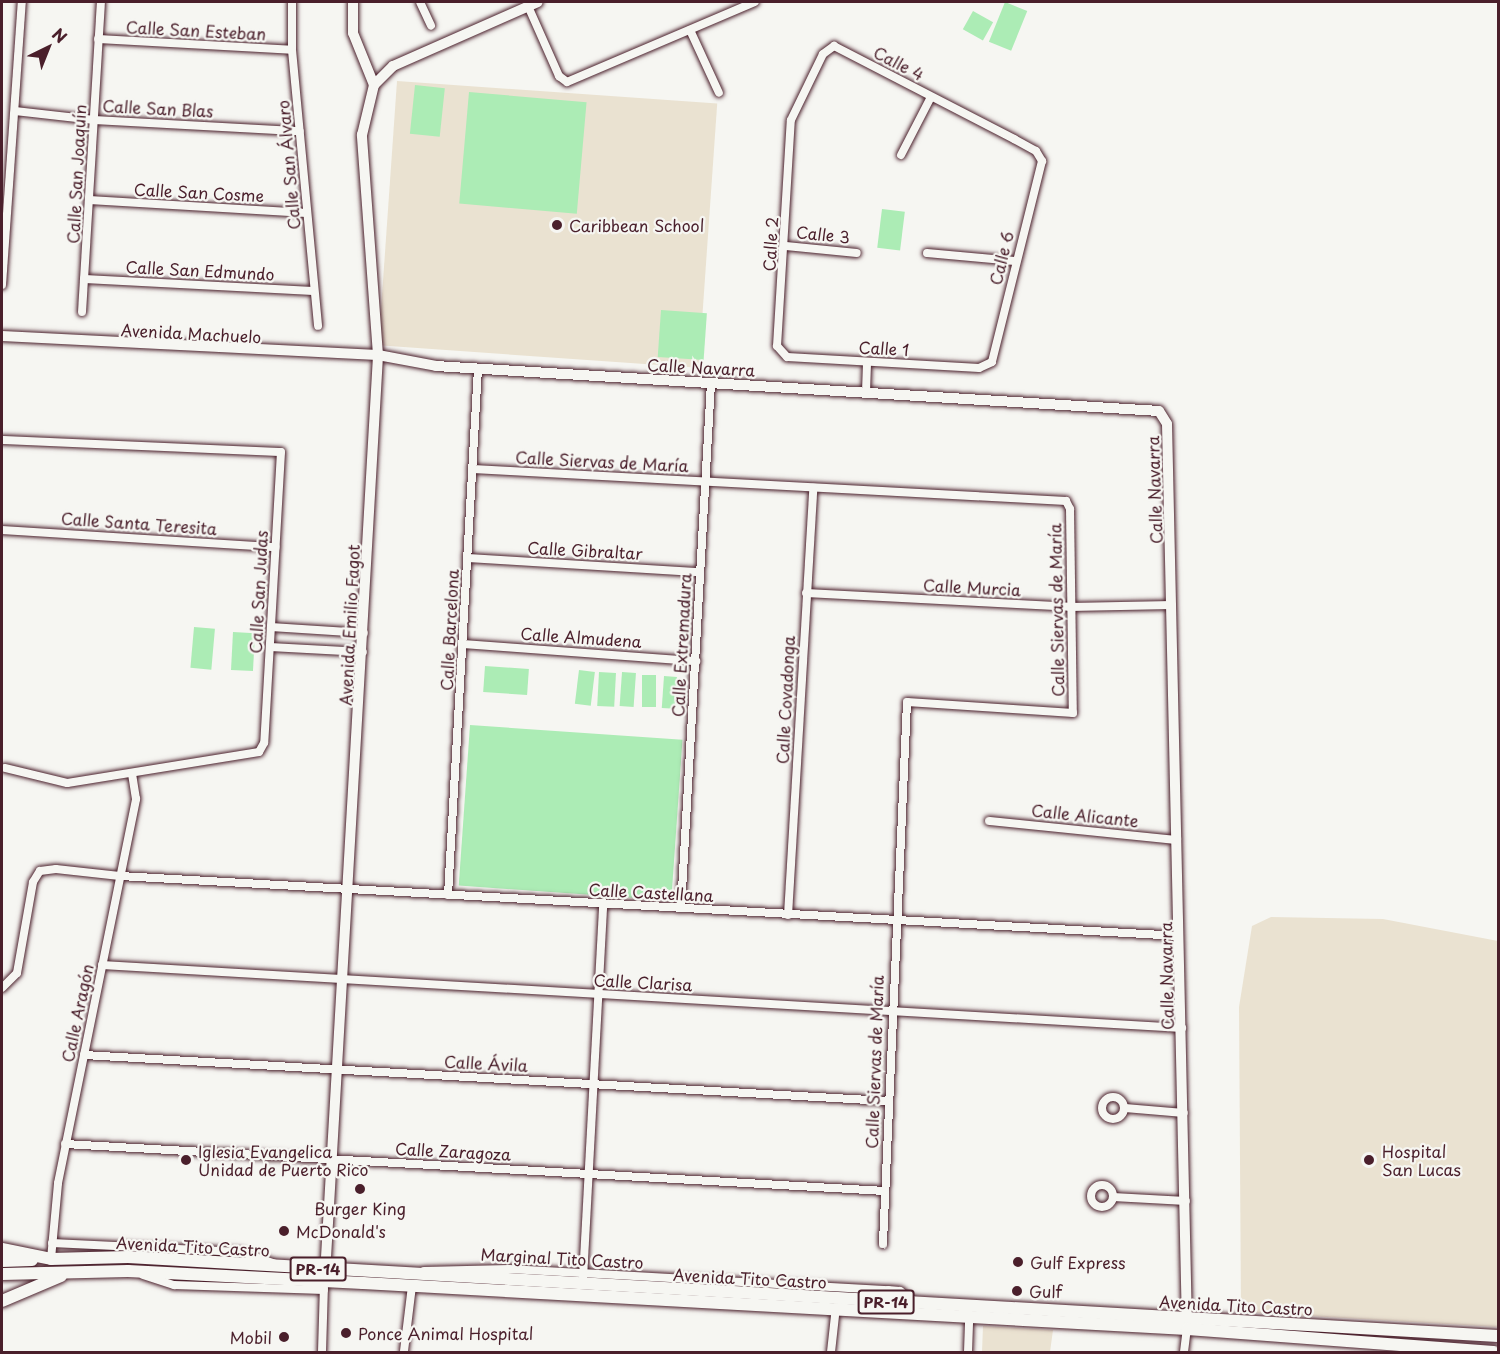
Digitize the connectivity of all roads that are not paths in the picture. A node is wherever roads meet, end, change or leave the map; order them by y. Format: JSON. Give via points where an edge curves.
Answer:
{"nodes":[{"id":1,"x":22,"y":2,"type":"edge"},
{"id":2,"x":101,"y":2,"type":"edge"},
{"id":3,"x":292,"y":2,"type":"edge"},
{"id":4,"x":353,"y":2,"type":"edge"},
{"id":5,"x":420,"y":2,"type":"edge"},
{"id":6,"x":754,"y":2,"type":"edge"},
{"id":7,"x":533,"y":4,"type":"edge"},
{"id":8,"x":431,"y":26,"type":"dead end"},
{"id":9,"x":690,"y":30,"type":"junction"},
{"id":10,"x":98,"y":39,"type":"junction"},
{"id":11,"x":292,"y":50,"type":"junction"},
{"id":12,"x":374,"y":85,"type":"junction"},
{"id":13,"x":719,"y":93,"type":"dead end"},
{"id":14,"x":931,"y":97,"type":"junction"},
{"id":15,"x":15,"y":111,"type":"junction"},
{"id":16,"x":94,"y":120,"type":"junction"},
{"id":17,"x":300,"y":131,"type":"junction"},
{"id":18,"x":901,"y":155,"type":"dead end"},
{"id":19,"x":787,"y":182,"type":"joint"},
{"id":20,"x":89,"y":200,"type":"junction"},
{"id":21,"x":1032,"y":200,"type":"joint"},
{"id":22,"x":307,"y":213,"type":"junction"},
{"id":23,"x":786,"y":246,"type":"junction"},
{"id":24,"x":857,"y":253,"type":"dead end"},
{"id":25,"x":927,"y":254,"type":"dead end"},
{"id":26,"x":1015,"y":261,"type":"junction"},
{"id":27,"x":84,"y":279,"type":"junction"},
{"id":28,"x":2,"y":285,"type":"edge"},
{"id":29,"x":314,"y":291,"type":"junction"},
{"id":30,"x":780,"y":307,"type":"joint"},
{"id":31,"x":82,"y":312,"type":"dead end"},
{"id":32,"x":1001,"y":324,"type":"joint"},
{"id":33,"x":318,"y":326,"type":"dead end"},
{"id":34,"x":2,"y":336,"type":"edge"},
{"id":35,"x":378,"y":355,"type":"junction"},
{"id":36,"x":867,"y":362,"type":"junction"},
{"id":37,"x":478,"y":368,"type":"junction"},
{"id":38,"x":711,"y":383,"type":"junction"},
{"id":39,"x":866,"y":392,"type":"junction"},
{"id":40,"x":2,"y":440,"type":"edge"},
{"id":41,"x":473,"y":469,"type":"junction"},
{"id":42,"x":705,"y":482,"type":"junction"},
{"id":43,"x":813,"y":488,"type":"junction"},
{"id":44,"x":2,"y":530,"type":"edge"},
{"id":45,"x":275,"y":547,"type":"junction"},
{"id":46,"x":468,"y":558,"type":"junction"},
{"id":47,"x":700,"y":572,"type":"junction"},
{"id":48,"x":806,"y":593,"type":"junction"},
{"id":49,"x":1172,"y":605,"type":"junction"},
{"id":50,"x":1071,"y":607,"type":"junction"},
{"id":51,"x":271,"y":627,"type":"junction"},
{"id":52,"x":364,"y":633,"type":"junction"},
{"id":53,"x":463,"y":644,"type":"junction"},
{"id":54,"x":270,"y":647,"type":"junction"},
{"id":55,"x":363,"y":652,"type":"junction"},
{"id":56,"x":696,"y":661,"type":"junction"},
{"id":57,"x":5,"y":768,"type":"dead end"},
{"id":58,"x":132,"y":774,"type":"junction"},
{"id":59,"x":989,"y":821,"type":"dead end"},
{"id":60,"x":1177,"y":840,"type":"junction"},
{"id":61,"x":120,"y":876,"type":"junction"},
{"id":62,"x":349,"y":889,"type":"junction"},
{"id":63,"x":448,"y":895,"type":"junction"},
{"id":64,"x":603,"y":904,"type":"junction"},
{"id":65,"x":681,"y":908,"type":"junction"},
{"id":66,"x":788,"y":915,"type":"junction"},
{"id":67,"x":896,"y":921,"type":"junction"},
{"id":68,"x":1179,"y":936,"type":"junction"},
{"id":69,"x":102,"y":965,"type":"junction"},
{"id":70,"x":344,"y":979,"type":"junction"},
{"id":71,"x":2,"y":988,"type":"edge"},
{"id":72,"x":597,"y":994,"type":"junction"},
{"id":73,"x":891,"y":1011,"type":"junction"},
{"id":74,"x":1182,"y":1028,"type":"junction"},
{"id":75,"x":84,"y":1055,"type":"junction"},
{"id":76,"x":339,"y":1070,"type":"junction"},
{"id":77,"x":592,"y":1084,"type":"junction"},
{"id":78,"x":887,"y":1101,"type":"junction"},
{"id":79,"x":1125,"y":1108,"type":"dead end"},
{"id":80,"x":1184,"y":1113,"type":"junction"},
{"id":81,"x":65,"y":1144,"type":"junction"},
{"id":82,"x":333,"y":1160,"type":"junction"},
{"id":83,"x":587,"y":1174,"type":"junction"},
{"id":84,"x":884,"y":1191,"type":"junction"},
{"id":85,"x":1113,"y":1197,"type":"dead end"},
{"id":86,"x":1186,"y":1201,"type":"junction"},
{"id":87,"x":52,"y":1243,"type":"junction"},
{"id":88,"x":883,"y":1244,"type":"dead end"},
{"id":89,"x":2,"y":1250,"type":"edge"},
{"id":90,"x":51,"y":1259,"type":"junction"},
{"id":91,"x":2,"y":1262,"type":"edge"},
{"id":92,"x":280,"y":1267,"type":"junction"},
{"id":93,"x":69,"y":1272,"type":"junction"},
{"id":94,"x":2,"y":1274,"type":"edge"},
{"id":95,"x":324,"y":1280,"type":"junction"},
{"id":96,"x":412,"y":1280,"type":"junction"},
{"id":97,"x":586,"y":1286,"type":"junction"},
{"id":98,"x":837,"y":1299,"type":"junction"},
{"id":99,"x":2,"y":1301,"type":"edge"},
{"id":100,"x":917,"y":1303,"type":"junction"},
{"id":101,"x":969,"y":1318,"type":"junction"},
{"id":102,"x":1187,"y":1324,"type":"junction"},
{"id":103,"x":1498,"y":1336,"type":"edge"},
{"id":104,"x":404,"y":1351,"type":"dead end"},
{"id":105,"x":322,"y":1353,"type":"edge"},
{"id":106,"x":831,"y":1353,"type":"edge"},
{"id":107,"x":968,"y":1353,"type":"edge"},
{"id":108,"x":1184,"y":1353,"type":"edge"},
{"id":109,"x":1494,"y":1353,"type":"edge"}],
"edges":[{"from":1,"to":15,"type":"street"},
{"from":2,"to":10,"type":"street","name":"Calle San Joaquín"},
{"from":3,"to":11,"type":"street","name":"Calle San Álvaro"},
{"from":4,"to":12,"type":"street","via":[[353,33]]},
{"from":5,"to":8,"type":"street"},
{"from":6,"to":9,"type":"street"},
{"from":7,"to":9,"type":"street","via":[[559,76],[567,82]]},
{"from":7,"to":12,"type":"street","via":[[393,66]]},
{"from":9,"to":13,"type":"street"},
{"from":10,"to":11,"type":"street","name":"Calle San Esteban"},
{"from":10,"to":16,"type":"street","name":"Calle San Joaquín"},
{"from":11,"to":17,"type":"street","name":"Calle San Álvaro"},
{"from":12,"to":35,"type":"street","name":"Avenida Emilio Fagot","via":[[362,135]]},
{"from":14,"to":18,"type":"street"},
{"from":14,"to":19,"type":"street","name":"Calle 4","via":[[834,46],[823,54],[791,120]]},
{"from":14,"to":21,"type":"street","name":"Calle 4","via":[[1036,151],[1042,160]]},
{"from":15,"to":16,"type":"street","name":"Calle San Blas"},
{"from":15,"to":28,"type":"street"},
{"from":16,"to":17,"type":"street","name":"Calle San Blas"},
{"from":16,"to":20,"type":"street","name":"Calle San Joaquín"},
{"from":17,"to":22,"type":"street","name":"Calle San Álvaro"},
{"from":19,"to":23,"type":"street","name":"Calle 2"},
{"from":20,"to":22,"type":"street","name":"Calle San Cosme"},
{"from":20,"to":27,"type":"street","name":"Calle San Joaquín"},
{"from":21,"to":26,"type":"street","name":"Calle 6"},
{"from":22,"to":29,"type":"street","name":"Calle San Álvaro"},
{"from":23,"to":24,"type":"street","name":"Calle 3"},
{"from":23,"to":30,"type":"street","name":"Calle 2"},
{"from":25,"to":26,"type":"street"},
{"from":26,"to":32,"type":"street","name":"Calle 6"},
{"from":27,"to":29,"type":"street","name":"Calle San Edmundo"},
{"from":27,"to":31,"type":"street","name":"Calle San Joaquín"},
{"from":29,"to":33,"type":"street","name":"Calle San Álvaro"},
{"from":30,"to":36,"type":"street","name":"Calle 1","via":[[777,346],[787,357]]},
{"from":32,"to":36,"type":"street","name":"Calle 1","via":[[992,362],[979,368]]},
{"from":34,"to":35,"type":"street","name":"Avenida Machuelo"},
{"from":35,"to":37,"type":"street","name":"Calle Navarra","via":[[436,366]]},
{"from":35,"to":52,"type":"street","name":"Avenida Emilio Fagot"},
{"from":36,"to":39,"type":"street"},
{"from":37,"to":38,"type":"street","name":"Calle Navarra"},
{"from":37,"to":41,"type":"street","name":"Calle Barcelona"},
{"from":38,"to":39,"type":"street","name":"Calle Navarra"},
{"from":38,"to":42,"type":"street","name":"Calle Extremadura"},
{"from":39,"to":49,"type":"street","name":"Calle Navarra","via":[[1159,411],[1167,424]]},
{"from":40,"to":45,"type":"street","name":"Calle San Judas","via":[[280,452]]},
{"from":41,"to":42,"type":"street","name":"Calle Siervas de María"},
{"from":41,"to":46,"type":"street","name":"Calle Barcelona"},
{"from":42,"to":43,"type":"street","name":"Calle Siervas de María"},
{"from":42,"to":47,"type":"street","name":"Calle Extremadura"},
{"from":43,"to":48,"type":"street","name":"Calle Covadonga"},
{"from":43,"to":50,"type":"street","name":"Calle Siervas de María","via":[[1066,501],[1070,509]]},
{"from":44,"to":45,"type":"street","name":"Calle Santa Teresita"},
{"from":45,"to":51,"type":"street","name":"Calle San Judas"},
{"from":46,"to":47,"type":"street","name":"Calle Gibraltar"},
{"from":46,"to":53,"type":"street","name":"Calle Barcelona"},
{"from":47,"to":56,"type":"street","name":"Calle Extremadura"},
{"from":48,"to":50,"type":"street","name":"Calle Murcia"},
{"from":48,"to":66,"type":"street","name":"Calle Covadonga"},
{"from":49,"to":50,"type":"street","name":"Calle Murcia"},
{"from":49,"to":60,"type":"street","name":"Calle Navarra"},
{"from":50,"to":67,"type":"street","name":"Calle Siervas de María","via":[[1073,713],[907,702]]},
{"from":51,"to":52,"type":"street"},
{"from":51,"to":54,"type":"street","name":"Calle San Judas"},
{"from":52,"to":55,"type":"street","name":"Avenida Emilio Fagot"},
{"from":53,"to":56,"type":"street","name":"Calle Almudena"},
{"from":53,"to":63,"type":"street","name":"Calle Barcelona"},
{"from":54,"to":55,"type":"street"},
{"from":54,"to":58,"type":"street","name":"Calle San Judas","via":[[264,742],[259,753]]},
{"from":55,"to":62,"type":"street","name":"Avenida Emilio Fagot"},
{"from":56,"to":65,"type":"street","name":"Calle Extremadura"},
{"from":57,"to":58,"type":"street","name":"Calle San Judas","via":[[67,783]]},
{"from":58,"to":61,"type":"street","name":"Calle Aragón","via":[[136,799]]},
{"from":59,"to":60,"type":"street","name":"Calle Alicante"},
{"from":60,"to":68,"type":"street","name":"Calle Navarra"},
{"from":61,"to":62,"type":"street","name":"Calle Castellana"},
{"from":61,"to":69,"type":"street","name":"Calle Aragón"},
{"from":61,"to":71,"type":"street","via":[[56,869],[40,872],[33,882],[16,973]]},
{"from":62,"to":63,"type":"street","name":"Calle Castellana"},
{"from":62,"to":70,"type":"street","name":"Avenida Emilio Fagot"},
{"from":63,"to":64,"type":"street","name":"Calle Castellana"},
{"from":64,"to":65,"type":"street","name":"Calle Castellana"},
{"from":64,"to":72,"type":"street"},
{"from":65,"to":66,"type":"street","name":"Calle Castellana"},
{"from":66,"to":67,"type":"street","name":"Calle Castellana"},
{"from":67,"to":68,"type":"street","name":"Calle Castellana"},
{"from":67,"to":73,"type":"street","name":"Calle Siervas de María"},
{"from":68,"to":74,"type":"street","name":"Calle Navarra"},
{"from":69,"to":70,"type":"street","name":"Calle Clarisa"},
{"from":69,"to":75,"type":"street","name":"Calle Aragón"},
{"from":70,"to":72,"type":"street","name":"Calle Clarisa"},
{"from":70,"to":76,"type":"street","name":"Avenida Emilio Fagot"},
{"from":72,"to":73,"type":"street","name":"Calle Clarisa"},
{"from":72,"to":77,"type":"street"},
{"from":73,"to":74,"type":"street","name":"Calle Clarisa"},
{"from":73,"to":78,"type":"street","name":"Calle Siervas de María"},
{"from":74,"to":80,"type":"street","name":"Calle Navarra"},
{"from":75,"to":76,"type":"street","name":"Calle Ávila"},
{"from":75,"to":81,"type":"street","name":"Calle Aragón"},
{"from":76,"to":77,"type":"street","name":"Calle Ávila"},
{"from":76,"to":82,"type":"street","name":"Avenida Emilio Fagot"},
{"from":77,"to":78,"type":"street","name":"Calle Ávila"},
{"from":77,"to":83,"type":"street"},
{"from":78,"to":84,"type":"street","name":"Calle Siervas de María"},
{"from":79,"to":80,"type":"street"},
{"from":80,"to":86,"type":"street","name":"Calle Navarra"},
{"from":81,"to":82,"type":"street","name":"Calle Zaragoza"},
{"from":81,"to":87,"type":"street","name":"Calle Aragón"},
{"from":82,"to":83,"type":"street","name":"Calle Zaragoza"},
{"from":82,"to":95,"type":"street","name":"Avenida Emilio Fagot"},
{"from":83,"to":84,"type":"street","name":"Calle Zaragoza"},
{"from":83,"to":97,"type":"street"},
{"from":84,"to":88,"type":"street","name":"Calle Siervas de María"},
{"from":85,"to":86,"type":"street"},
{"from":86,"to":102,"type":"street","name":"Calle Navarra"},
{"from":87,"to":90,"type":"street","name":"Calle Aragón"},
{"from":87,"to":92,"type":"street","via":[[241,1252],[260,1256]]},
{"from":89,"to":90,"type":"main road","name":"Avenida Tito Castro","number":"PR-14"},
{"from":90,"to":91,"type":"main road"},
{"from":90,"to":92,"type":"main road","name":"Avenida Tito Castro","number":"PR-14","via":[[128,1257]]},
{"from":92,"to":95,"type":"main road","name":"Avenida Tito Castro","number":"PR-14"},
{"from":93,"to":94,"type":"main road","name":"Avenida Tito Castro","number":"PR-14"},
{"from":93,"to":95,"type":"main road","name":"Avenida Tito Castro","number":"PR-14","via":[[128,1270]]},
{"from":93,"to":99,"type":"main road"},
{"from":95,"to":96,"type":"main road","name":"Avenida Tito Castro","number":"PR-14"},
{"from":95,"to":105,"type":"street","name":"Avenida Emilio Fagot"},
{"from":96,"to":97,"type":"main road","name":"Avenida Tito Castro","number":"PR-14"},
{"from":96,"to":97,"type":"street","name":"Marginal Tito Castro","via":[[462,1268]]},
{"from":96,"to":104,"type":"street"},
{"from":97,"to":98,"type":"main road","name":"Avenida Tito Castro","number":"PR-14"},
{"from":97,"to":98,"type":"street","name":"Marginal Tito Castro"},
{"from":98,"to":100,"type":"main road","name":"Avenida Tito Castro","number":"PR-14"},
{"from":98,"to":100,"type":"street","name":"Marginal Tito Castro","via":[[854,1289],[900,1291]]},
{"from":98,"to":101,"type":"main road","name":"Avenida Tito Castro","number":"PR-14"},
{"from":98,"to":106,"type":"street"},
{"from":100,"to":102,"type":"main road","name":"Avenida Tito Castro","number":"PR-14"},
{"from":101,"to":102,"type":"main road","name":"Avenida Tito Castro","number":"PR-14"},
{"from":101,"to":107,"type":"street"},
{"from":102,"to":103,"type":"main road","name":"Avenida Tito Castro","number":"PR-14"},
{"from":102,"to":108,"type":"street","name":"Calle Navarra"},
{"from":102,"to":109,"type":"main road","name":"Avenida Tito Castro","number":"PR-14"}]}
